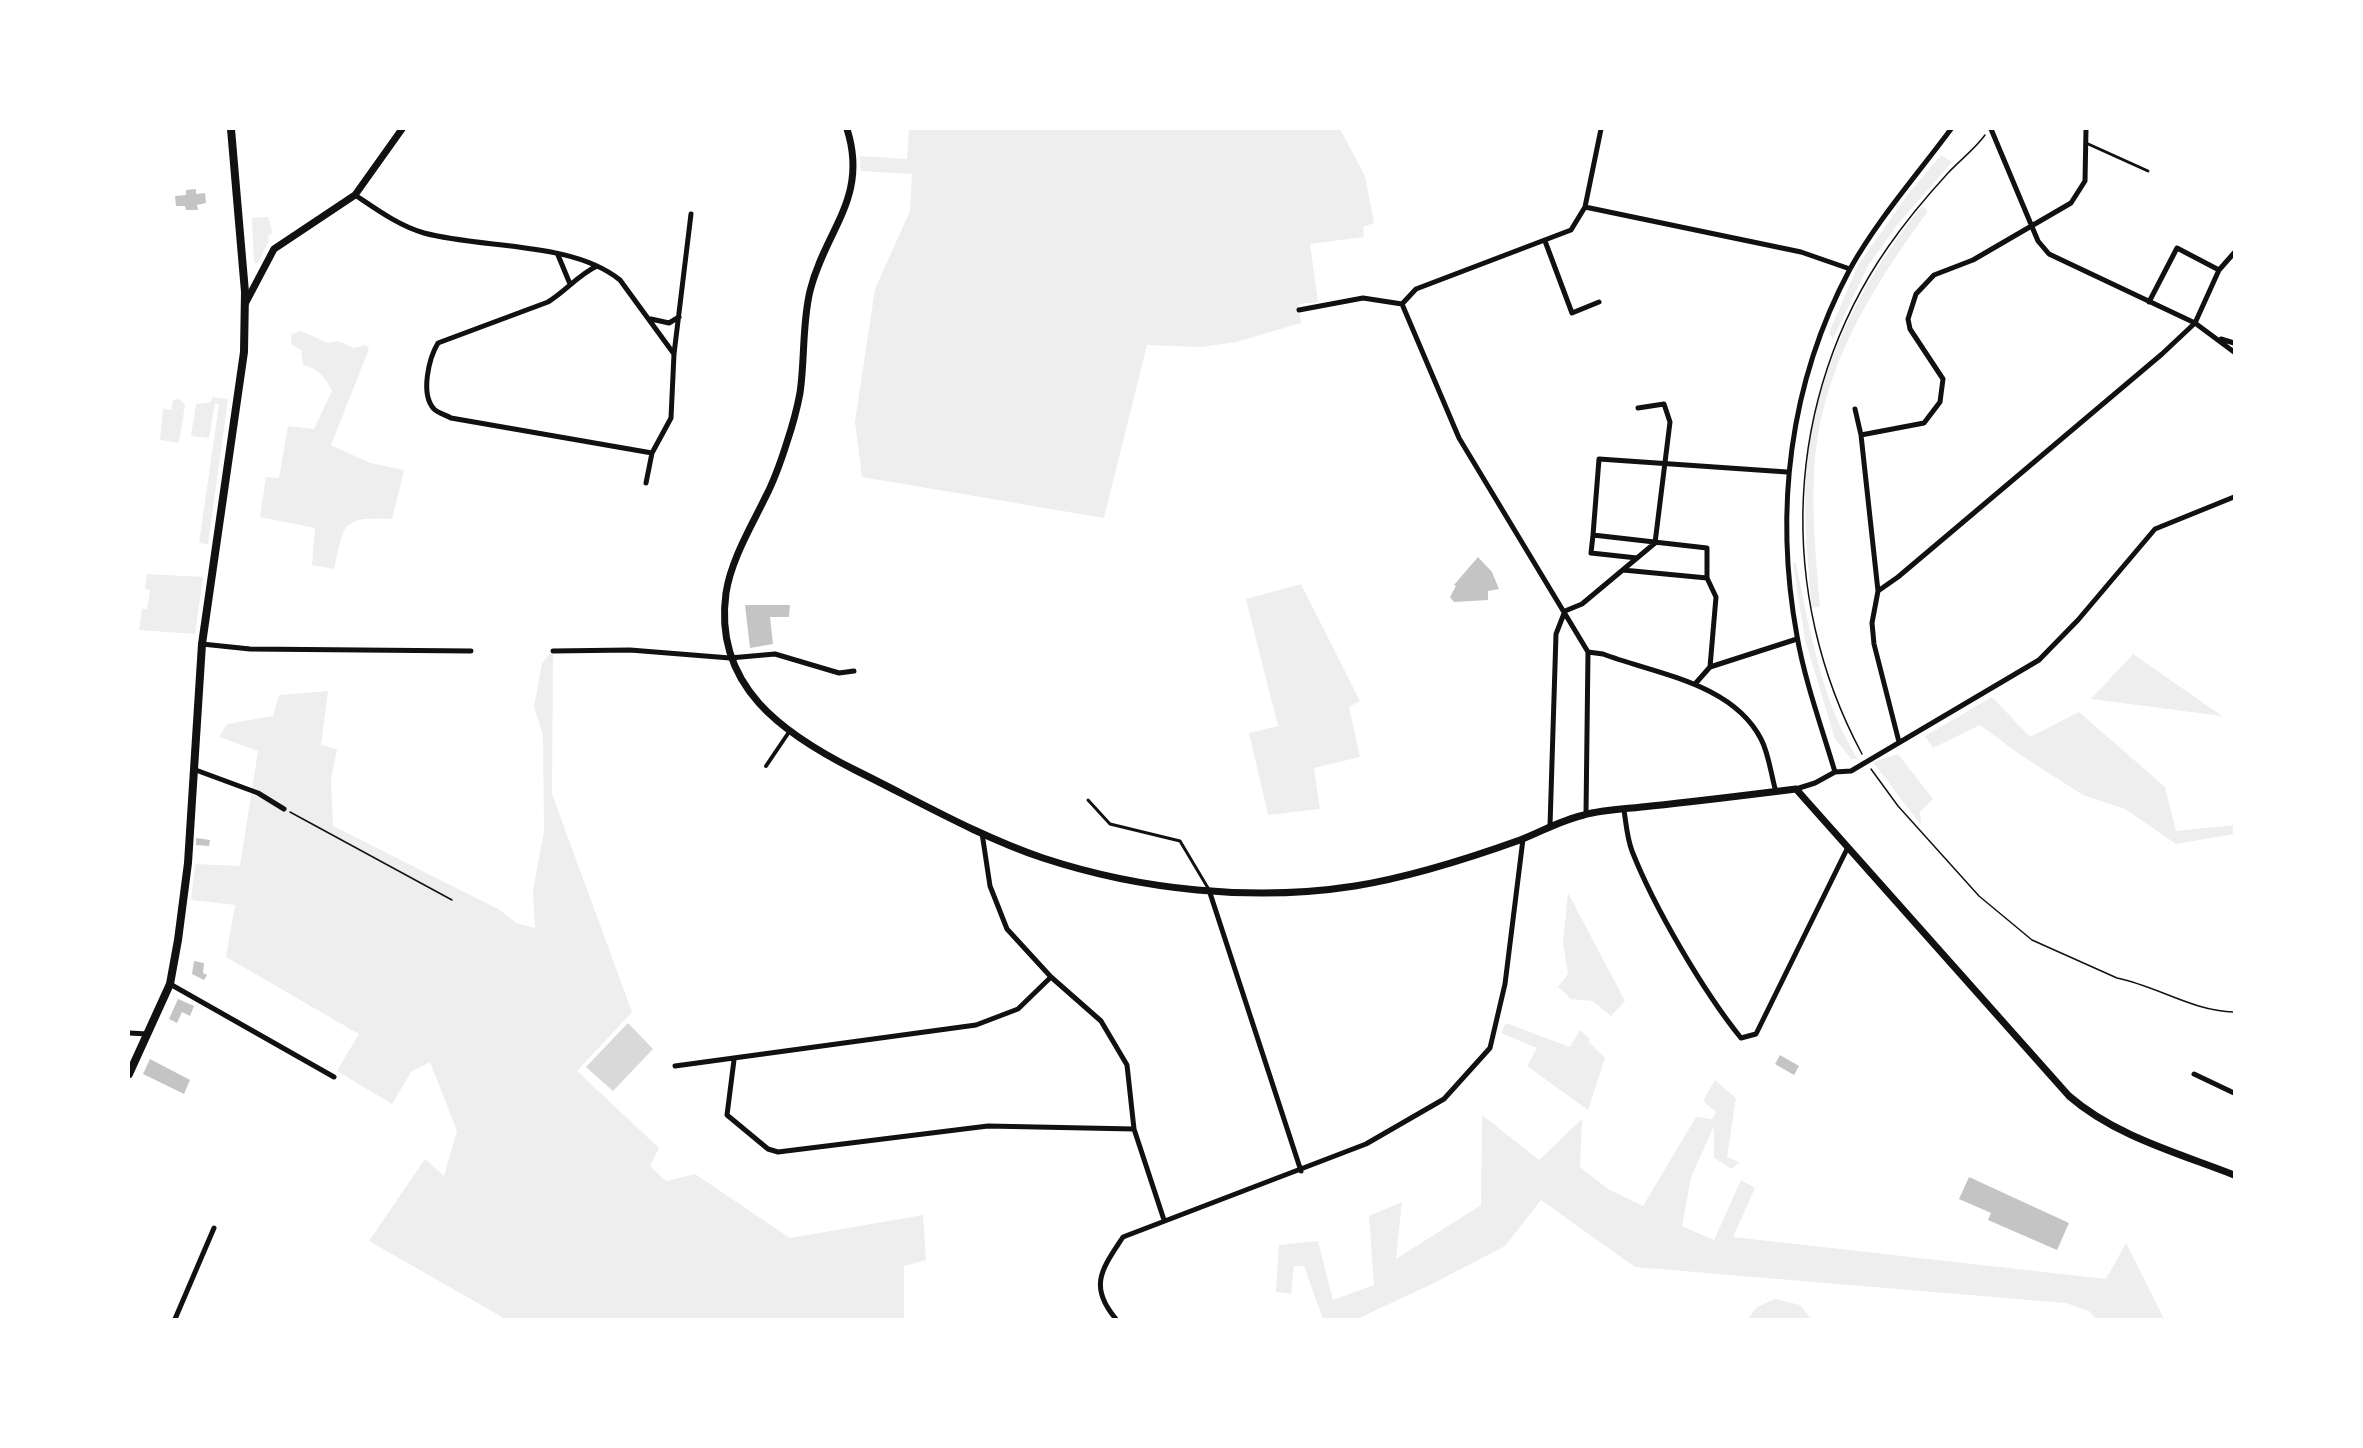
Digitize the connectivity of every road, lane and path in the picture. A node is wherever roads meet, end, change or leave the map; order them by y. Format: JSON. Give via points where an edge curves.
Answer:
{"nodes":[{"id":1,"x":231,"y":129,"type":"edge"},
{"id":2,"x":402,"y":129,"type":"edge"},
{"id":3,"x":847,"y":129,"type":"edge"},
{"id":4,"x":1601,"y":129,"type":"edge"},
{"id":5,"x":1951,"y":129,"type":"edge"},
{"id":6,"x":1991,"y":129,"type":"edge"},
{"id":7,"x":2086,"y":129,"type":"edge"},
{"id":8,"x":1982,"y":142,"type":"dead end"},
{"id":9,"x":2086,"y":143,"type":"junction"},
{"id":10,"x":2148,"y":171,"type":"dead end"},
{"id":11,"x":355,"y":195,"type":"junction"},
{"id":12,"x":1585,"y":207,"type":"junction"},
{"id":13,"x":691,"y":214,"type":"dead end"},
{"id":14,"x":2033,"y":226,"type":"junction"},
{"id":15,"x":1545,"y":241,"type":"junction"},
{"id":16,"x":2234,"y":254,"type":"edge"},
{"id":17,"x":558,"y":255,"type":"junction"},
{"id":18,"x":597,"y":266,"type":"junction"},
{"id":19,"x":1850,"y":269,"type":"junction"},
{"id":20,"x":2219,"y":270,"type":"junction"},
{"id":21,"x":570,"y":284,"type":"junction"},
{"id":22,"x":1599,"y":302,"type":"dead end"},
{"id":23,"x":2149,"y":302,"type":"junction"},
{"id":24,"x":245,"y":304,"type":"junction"},
{"id":25,"x":1402,"y":304,"type":"junction"},
{"id":26,"x":1299,"y":310,"type":"dead end"},
{"id":27,"x":679,"y":317,"type":"junction"},
{"id":28,"x":649,"y":318,"type":"junction"},
{"id":29,"x":2195,"y":323,"type":"junction"},
{"id":30,"x":2215,"y":337,"type":"junction"},
{"id":31,"x":2234,"y":343,"type":"edge"},
{"id":32,"x":2234,"y":352,"type":"edge"},
{"id":33,"x":674,"y":354,"type":"junction"},
{"id":34,"x":1638,"y":408,"type":"dead end"},
{"id":35,"x":1855,"y":409,"type":"dead end"},
{"id":36,"x":1861,"y":435,"type":"junction"},
{"id":37,"x":652,"y":453,"type":"junction"},
{"id":38,"x":1664,"y":464,"type":"junction"},
{"id":39,"x":1787,"y":472,"type":"junction"},
{"id":40,"x":646,"y":483,"type":"dead end"},
{"id":41,"x":2234,"y":497,"type":"edge"},
{"id":42,"x":1593,"y":535,"type":"junction"},
{"id":43,"x":1655,"y":543,"type":"junction"},
{"id":44,"x":1637,"y":558,"type":"junction"},
{"id":45,"x":1623,"y":570,"type":"junction"},
{"id":46,"x":1707,"y":578,"type":"junction"},
{"id":47,"x":1878,"y":591,"type":"junction"},
{"id":48,"x":1565,"y":611,"type":"junction"},
{"id":49,"x":1797,"y":639,"type":"junction"},
{"id":50,"x":202,"y":644,"type":"junction"},
{"id":51,"x":471,"y":651,"type":"dead end"},
{"id":52,"x":554,"y":651,"type":"dead end"},
{"id":53,"x":1588,"y":652,"type":"junction"},
{"id":54,"x":730,"y":658,"type":"junction"},
{"id":55,"x":1710,"y":668,"type":"junction"},
{"id":56,"x":854,"y":671,"type":"dead end"},
{"id":57,"x":1695,"y":684,"type":"junction"},
{"id":58,"x":789,"y":732,"type":"junction"},
{"id":59,"x":1899,"y":742,"type":"junction"},
{"id":60,"x":1864,"y":758,"type":"dead end"},
{"id":61,"x":1868,"y":765,"type":"dead end"},
{"id":62,"x":766,"y":766,"type":"dead end"},
{"id":63,"x":193,"y":769,"type":"junction"},
{"id":64,"x":1835,"y":772,"type":"junction"},
{"id":65,"x":1796,"y":789,"type":"junction"},
{"id":66,"x":1776,"y":792,"type":"junction"},
{"id":67,"x":1088,"y":800,"type":"dead end"},
{"id":68,"x":284,"y":809,"type":"joint"},
{"id":69,"x":1624,"y":810,"type":"junction"},
{"id":70,"x":1586,"y":814,"type":"junction"},
{"id":71,"x":1550,"y":826,"type":"junction"},
{"id":72,"x":982,"y":833,"type":"junction"},
{"id":73,"x":1523,"y":839,"type":"junction"},
{"id":74,"x":1847,"y":849,"type":"junction"},
{"id":75,"x":1209,"y":890,"type":"junction"},
{"id":76,"x":452,"y":900,"type":"dead end"},
{"id":77,"x":1051,"y":977,"type":"junction"},
{"id":78,"x":170,"y":984,"type":"junction"},
{"id":79,"x":2234,"y":1012,"type":"edge"},
{"id":80,"x":129,"y":1033,"type":"edge"},
{"id":81,"x":148,"y":1034,"type":"junction"},
{"id":82,"x":734,"y":1060,"type":"junction"},
{"id":83,"x":675,"y":1066,"type":"dead end"},
{"id":84,"x":129,"y":1074,"type":"edge"},
{"id":85,"x":2194,"y":1074,"type":"dead end"},
{"id":86,"x":334,"y":1077,"type":"dead end"},
{"id":87,"x":2234,"y":1093,"type":"edge"},
{"id":88,"x":1134,"y":1129,"type":"junction"},
{"id":89,"x":1301,"y":1171,"type":"junction"},
{"id":90,"x":2234,"y":1175,"type":"edge"},
{"id":91,"x":1164,"y":1220,"type":"junction"},
{"id":92,"x":214,"y":1228,"type":"dead end"},
{"id":93,"x":175,"y":1319,"type":"edge"},
{"id":94,"x":1116,"y":1319,"type":"edge"}],
"edges":[{"from":1,"to":24,"type":"main road"},
{"from":2,"to":11,"type":"street"},
{"from":3,"to":54,"type":"street","via":[[854,149],[854,182],[810,290],[800,394],[787,442],[726,590],[725,632]]},
{"from":4,"to":12,"type":"street"},
{"from":5,"to":19,"type":"street"},
{"from":6,"to":14,"type":"street","via":[[2006,172]]},
{"from":7,"to":9,"type":"street"},
{"from":8,"to":60,"type":"path","via":[[1912,214],[1868,277],[1835,345],[1809,429],[1802,510],[1809,604],[1831,686]]},
{"from":9,"to":10,"type":"lane"},
{"from":9,"to":14,"type":"street","via":[[2085,181],[2072,203]]},
{"from":11,"to":17,"type":"street","via":[[391,219],[423,233]]},
{"from":11,"to":24,"type":"street","via":[[274,249]]},
{"from":12,"to":15,"type":"street","via":[[1570,230]]},
{"from":12,"to":19,"type":"street","via":[[1800,252]]},
{"from":13,"to":27,"type":"street"},
{"from":14,"to":23,"type":"street","via":[[2038,241],[2049,254]]},
{"from":14,"to":36,"type":"street","via":[[1925,282],[1910,306],[1908,319],[1910,329],[1943,379],[1940,402],[1924,423]]},
{"from":15,"to":22,"type":"street","via":[[1572,313]]},
{"from":15,"to":25,"type":"street","via":[[1416,289]]},
{"from":16,"to":20,"type":"street"},
{"from":17,"to":18,"type":"street"},
{"from":17,"to":21,"type":"street"},
{"from":18,"to":21,"type":"street"},
{"from":18,"to":28,"type":"street","via":[[620,280]]},
{"from":19,"to":39,"type":"street","via":[[1809,369]]},
{"from":20,"to":23,"type":"street","via":[[2177,248]]},
{"from":20,"to":29,"type":"street"},
{"from":21,"to":37,"type":"street","via":[[548,302],[438,343],[431,355],[427,398],[435,410],[451,418]]},
{"from":23,"to":29,"type":"street"},
{"from":24,"to":50,"type":"main road","via":[[244,352]]},
{"from":25,"to":26,"type":"street","via":[[1363,298]]},
{"from":25,"to":48,"type":"street","via":[[1460,438]]},
{"from":27,"to":28,"type":"street","via":[[669,323]]},
{"from":27,"to":33,"type":"street"},
{"from":28,"to":33,"type":"street"},
{"from":29,"to":30,"type":"street"},
{"from":29,"to":47,"type":"street"},
{"from":30,"to":31,"type":"street"},
{"from":30,"to":32,"type":"street"},
{"from":33,"to":37,"type":"street","via":[[671,418]]},
{"from":34,"to":38,"type":"street","via":[[1664,405],[1670,422]]},
{"from":35,"to":36,"type":"street"},
{"from":36,"to":47,"type":"street"},
{"from":37,"to":40,"type":"street"},
{"from":38,"to":39,"type":"street"},
{"from":38,"to":42,"type":"street","via":[[1599,459]]},
{"from":38,"to":43,"type":"street"},
{"from":39,"to":49,"type":"street","via":[[1787,571]]},
{"from":41,"to":59,"type":"street","via":[[2155,529],[2039,660]]},
{"from":42,"to":43,"type":"street"},
{"from":42,"to":44,"type":"street","via":[[1592,553]]},
{"from":43,"to":44,"type":"street"},
{"from":43,"to":46,"type":"street","via":[[1707,548]]},
{"from":44,"to":45,"type":"street"},
{"from":45,"to":46,"type":"street"},
{"from":45,"to":48,"type":"street","via":[[1582,604]]},
{"from":46,"to":55,"type":"street","via":[[1716,597]]},
{"from":47,"to":59,"type":"street","via":[[1872,623],[1874,644]]},
{"from":48,"to":53,"type":"street"},
{"from":48,"to":71,"type":"street","via":[[1556,634]]},
{"from":49,"to":55,"type":"street"},
{"from":49,"to":64,"type":"street"},
{"from":50,"to":51,"type":"street","via":[[250,649]]},
{"from":50,"to":63,"type":"main road"},
{"from":52,"to":54,"type":"street","via":[[630,650]]},
{"from":53,"to":57,"type":"street"},
{"from":53,"to":70,"type":"street"},
{"from":54,"to":56,"type":"street","via":[[775,654],[839,673]]},
{"from":54,"to":58,"type":"street","via":[[758,703]]},
{"from":55,"to":57,"type":"street"},
{"from":57,"to":66,"type":"street","via":[[1737,708],[1761,739]]},
{"from":58,"to":62,"type":"street"},
{"from":58,"to":72,"type":"street","via":[[831,758]]},
{"from":59,"to":64,"type":"street","via":[[1851,771]]},
{"from":61,"to":79,"type":"path","via":[[1950,866],[2032,940],[2117,978],[2205,1010]]},
{"from":63,"to":68,"type":"street","via":[[258,793]]},
{"from":63,"to":78,"type":"main road","via":[[188,863]]},
{"from":64,"to":65,"type":"street"},
{"from":65,"to":66,"type":"street"},
{"from":65,"to":74,"type":"street"},
{"from":66,"to":69,"type":"street"},
{"from":67,"to":75,"type":"lane","via":[[1110,824],[1180,841]]},
{"from":68,"to":76,"type":"path"},
{"from":69,"to":70,"type":"street"},
{"from":69,"to":74,"type":"street","via":[[1632,849],[1659,906],[1725,1018],[1742,1038],[1756,1035]]},
{"from":70,"to":71,"type":"street"},
{"from":71,"to":73,"type":"street"},
{"from":72,"to":75,"type":"street","via":[[1042,857],[1101,873]]},
{"from":72,"to":77,"type":"street","via":[[990,886],[1007,929]]},
{"from":73,"to":75,"type":"street","via":[[1400,878],[1356,886],[1278,892]]},
{"from":73,"to":89,"type":"street","via":[[1505,984],[1490,1048],[1444,1099],[1366,1144]]},
{"from":74,"to":90,"type":"street","via":[[2087,1112],[2140,1138]]},
{"from":75,"to":89,"type":"street"},
{"from":77,"to":82,"type":"street","via":[[1018,1009],[976,1025]]},
{"from":77,"to":88,"type":"street","via":[[1101,1021],[1127,1065]]},
{"from":78,"to":81,"type":"main road"},
{"from":78,"to":86,"type":"street"},
{"from":80,"to":81,"type":"street"},
{"from":81,"to":84,"type":"main road"},
{"from":82,"to":83,"type":"street"},
{"from":82,"to":88,"type":"street","via":[[727,1115],[768,1149],[778,1152],[988,1126]]},
{"from":85,"to":87,"type":"street"},
{"from":88,"to":91,"type":"street"},
{"from":89,"to":91,"type":"street"},
{"from":91,"to":94,"type":"street","via":[[1123,1237],[1104,1267],[1100,1284],[1103,1304]]},
{"from":92,"to":93,"type":"street"}]}
